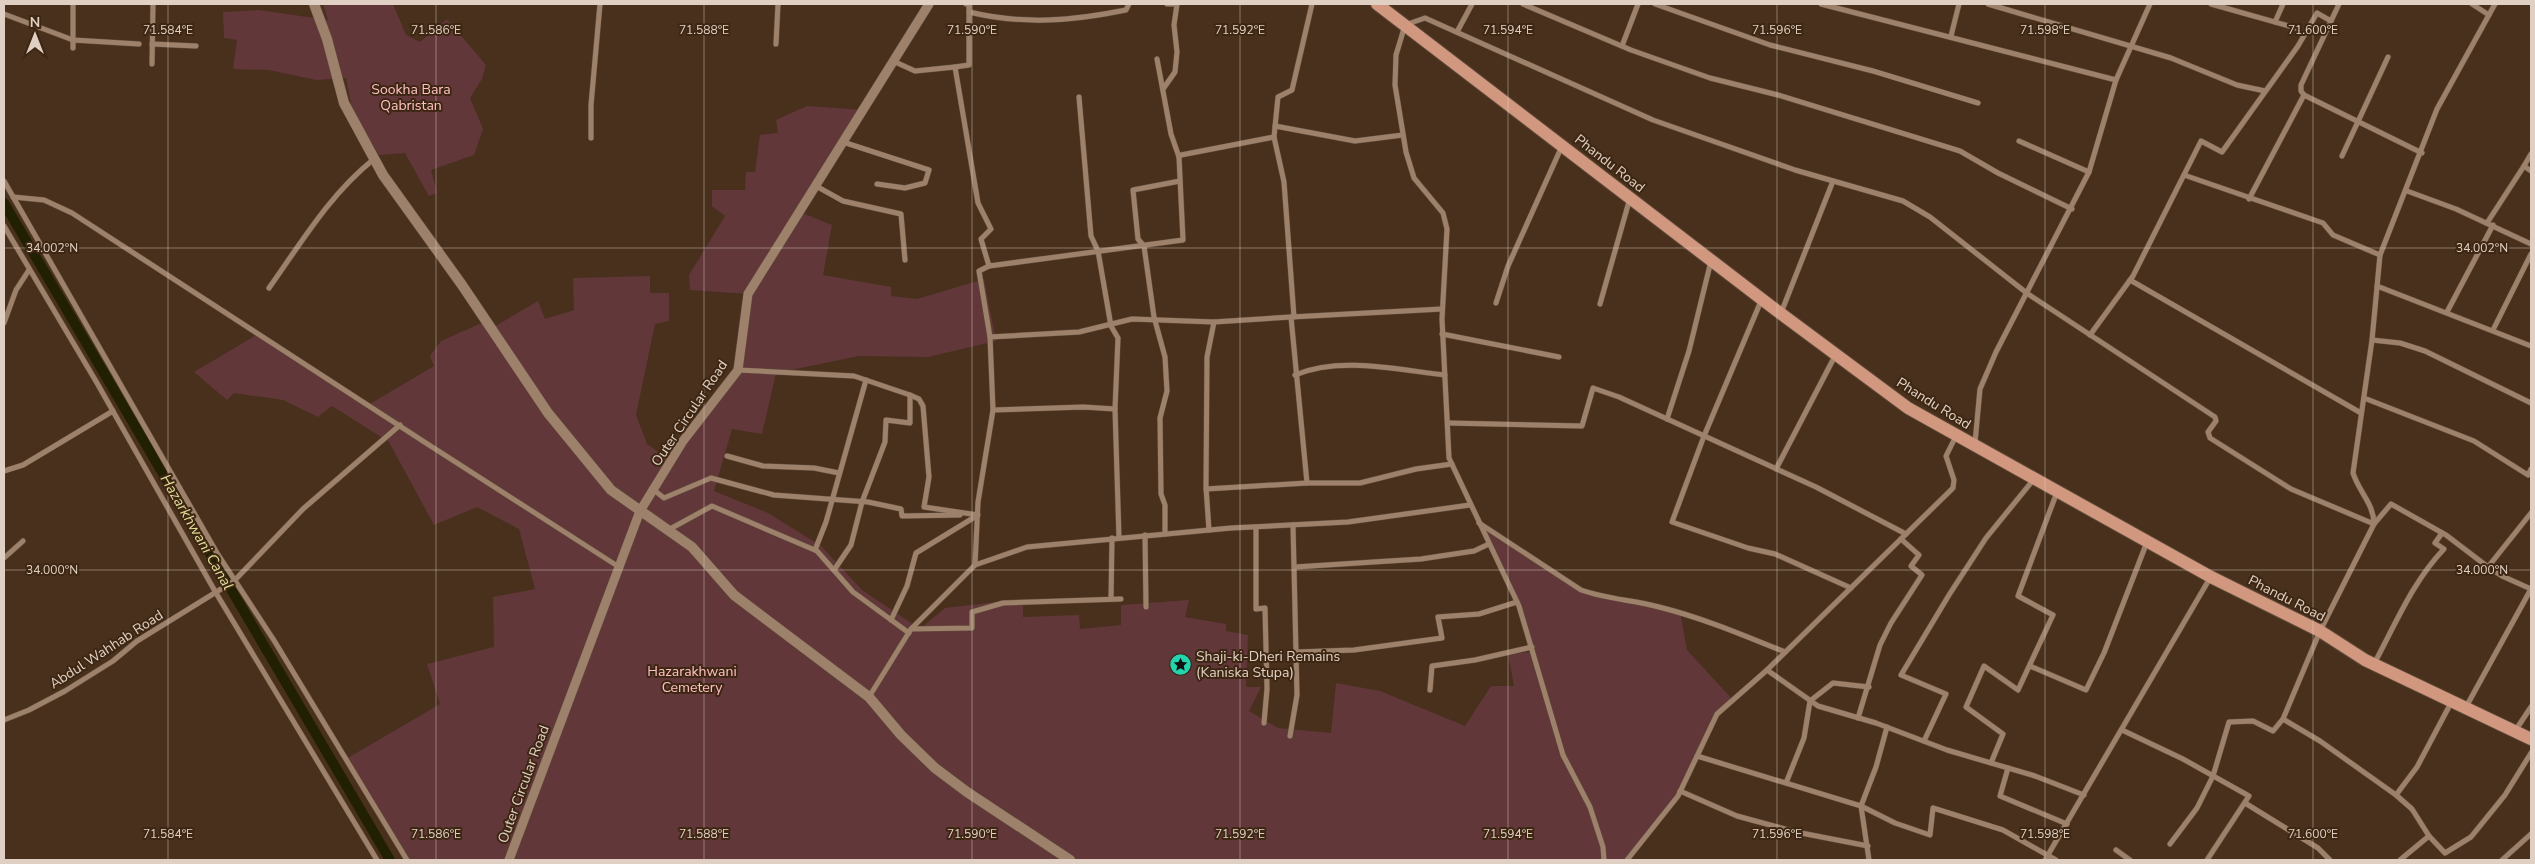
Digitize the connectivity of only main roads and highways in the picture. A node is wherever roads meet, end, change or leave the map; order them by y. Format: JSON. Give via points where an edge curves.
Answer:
{"nodes":[{"id":1,"x":314,"y":4,"type":"edge"},
{"id":2,"x":1377,"y":4,"type":"edge"},
{"id":3,"x":2531,"y":739,"type":"edge"},
{"id":4,"x":1070,"y":860,"type":"edge"}],
"edges":[{"from":1,"to":4,"type":"main road","via":[[344,103],[374,159],[548,413],[611,490],[692,547],[734,594],[869,697],[935,768]]},
{"from":2,"to":3,"type":"main road","name":"Phandu Road","via":[[1908,408],[2211,576],[2320,631],[2374,664]]}]}
